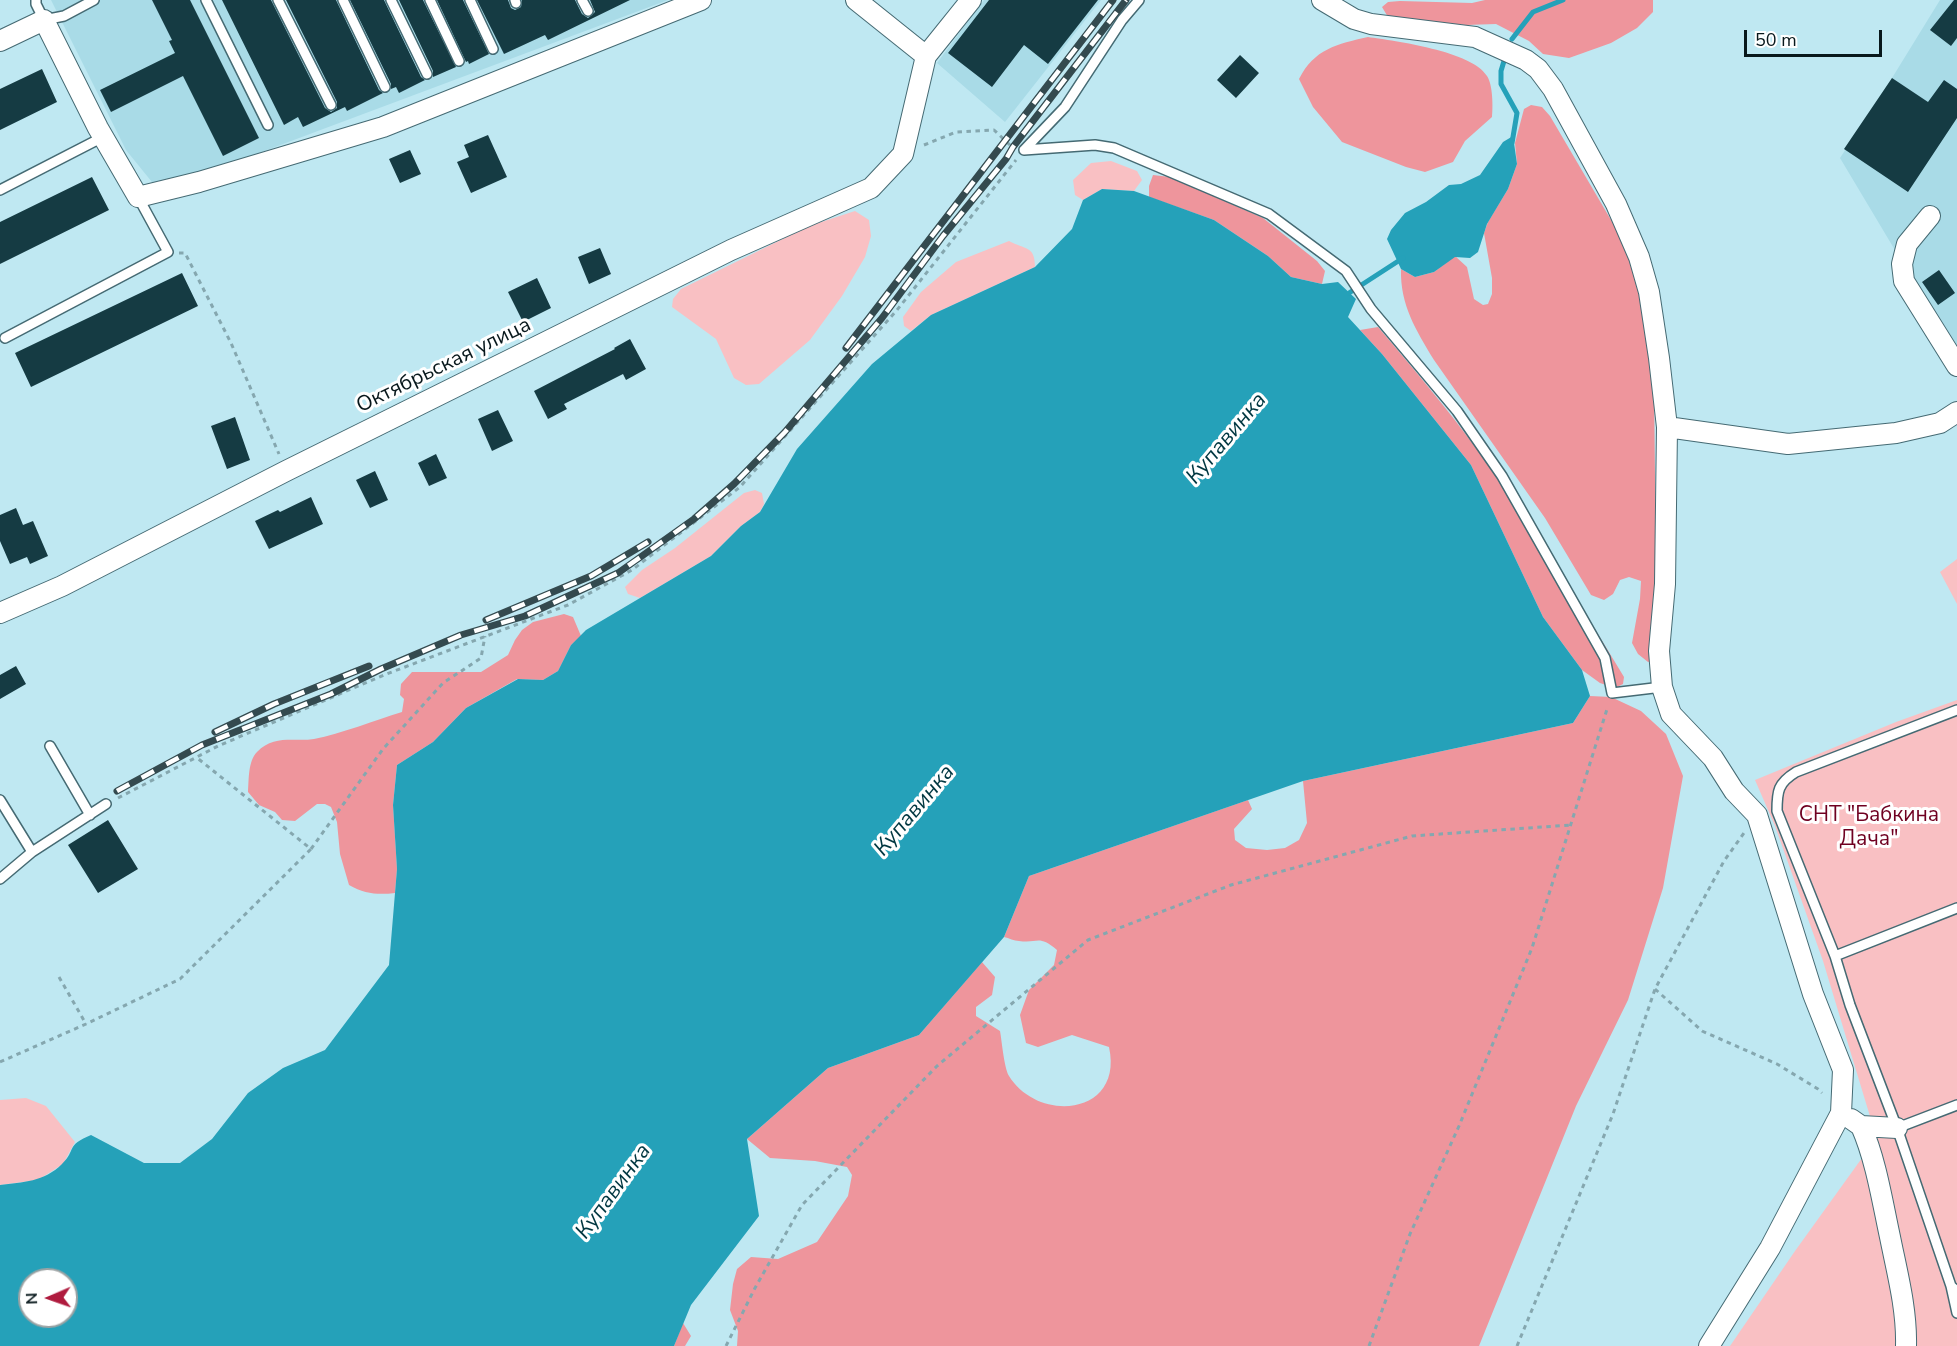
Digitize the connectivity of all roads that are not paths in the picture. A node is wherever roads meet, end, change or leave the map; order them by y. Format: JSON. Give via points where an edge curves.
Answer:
{"nodes":[{"id":1,"x":36,"y":0,"type":"edge"},
{"id":2,"x":94,"y":0,"type":"edge"},
{"id":3,"x":206,"y":0,"type":"edge"},
{"id":4,"x":278,"y":0,"type":"edge"},
{"id":5,"x":344,"y":0,"type":"edge"},
{"id":6,"x":391,"y":0,"type":"edge"},
{"id":7,"x":430,"y":0,"type":"edge"},
{"id":8,"x":470,"y":0,"type":"edge"},
{"id":9,"x":582,"y":0,"type":"edge"},
{"id":10,"x":701,"y":0,"type":"edge"},
{"id":11,"x":856,"y":0,"type":"edge"},
{"id":12,"x":971,"y":0,"type":"edge"},
{"id":13,"x":1139,"y":0,"type":"edge"},
{"id":14,"x":1322,"y":0,"type":"edge"},
{"id":15,"x":588,"y":11,"type":"dead end"},
{"id":16,"x":44,"y":20,"type":"junction"},
{"id":17,"x":0,"y":41,"type":"edge"},
{"id":18,"x":493,"y":48,"type":"dead end"},
{"id":19,"x":926,"y":57,"type":"junction"},
{"id":20,"x":459,"y":62,"type":"dead end"},
{"id":21,"x":427,"y":74,"type":"dead end"},
{"id":22,"x":385,"y":87,"type":"dead end"},
{"id":23,"x":331,"y":105,"type":"dead end"},
{"id":24,"x":268,"y":125,"type":"dead end"},
{"id":25,"x":103,"y":136,"type":"junction"},
{"id":26,"x":0,"y":190,"type":"edge"},
{"id":27,"x":138,"y":196,"type":"junction"},
{"id":28,"x":1930,"y":216,"type":"dead end"},
{"id":29,"x":5,"y":338,"type":"dead end"},
{"id":30,"x":1957,"y":366,"type":"edge"},
{"id":31,"x":1957,"y":412,"type":"edge"},
{"id":32,"x":1667,"y":428,"type":"junction"},
{"id":33,"x":0,"y":613,"type":"edge"},
{"id":34,"x":1662,"y":687,"type":"junction"},
{"id":35,"x":1957,"y":710,"type":"edge"},
{"id":36,"x":50,"y":746,"type":"dead end"},
{"id":37,"x":0,"y":800,"type":"edge"},
{"id":38,"x":106,"y":804,"type":"road end"},
{"id":39,"x":90,"y":814,"type":"junction"},
{"id":40,"x":32,"y":852,"type":"junction"},
{"id":41,"x":0,"y":879,"type":"edge"},
{"id":42,"x":1957,"y":908,"type":"edge"},
{"id":43,"x":1835,"y":956,"type":"junction"},
{"id":44,"x":1957,"y":1105,"type":"edge"},
{"id":45,"x":1841,"y":1113,"type":"junction"},
{"id":46,"x":1861,"y":1125,"type":"junction"},
{"id":47,"x":1897,"y":1128,"type":"junction"},
{"id":48,"x":1954,"y":1288,"type":"edge"},
{"id":49,"x":1957,"y":1313,"type":"edge"},
{"id":50,"x":1709,"y":1346,"type":"edge"},
{"id":51,"x":1906,"y":1346,"type":"edge"}],
"edges":[{"from":1,"to":16,"type":"lane"},
{"from":2,"to":16,"type":"lane","via":[[64,16]]},
{"from":3,"to":24,"type":"lane"},
{"from":4,"to":23,"type":"lane"},
{"from":5,"to":22,"type":"lane"},
{"from":6,"to":21,"type":"lane"},
{"from":7,"to":20,"type":"lane"},
{"from":8,"to":18,"type":"lane"},
{"from":9,"to":15,"type":"lane"},
{"from":10,"to":27,"type":"street","via":[[382,127],[200,182]]},
{"from":11,"to":19,"type":"street"},
{"from":12,"to":19,"type":"street"},
{"from":13,"to":34,"type":"lane","via":[[1065,106],[1024,150],[1095,145],[1114,148],[1269,214],[1346,271],[1371,309],[1457,411],[1502,476],[1605,658],[1612,693]]},
{"from":14,"to":32,"type":"street","via":[[1371,24],[1474,37],[1538,69],[1616,204],[1639,257],[1649,292]]},
{"from":16,"to":17,"type":"street"},
{"from":16,"to":25,"type":"street"},
{"from":19,"to":33,"type":"street","name":"Октябрьская улица","via":[[903,154],[871,188],[731,250],[62,586]]},
{"from":25,"to":26,"type":"lane"},
{"from":25,"to":27,"type":"street"},
{"from":27,"to":29,"type":"lane","via":[[168,252]]},
{"from":28,"to":30,"type":"street","via":[[1906,244],[1904,281]]},
{"from":31,"to":32,"type":"street","via":[[1940,423],[1896,433],[1788,444]]},
{"from":32,"to":34,"type":"street","via":[[1665,584],[1659,651]]},
{"from":34,"to":45,"type":"street","via":[[1671,714],[1713,758],[1734,791],[1756,815],[1813,994],[1843,1070]]},
{"from":35,"to":43,"type":"lane","via":[[1783,780],[1777,795],[1777,811]]},
{"from":36,"to":39,"type":"lane"},
{"from":37,"to":40,"type":"lane"},
{"from":38,"to":39,"type":"lane"},
{"from":39,"to":40,"type":"lane"},
{"from":40,"to":41,"type":"lane"},
{"from":42,"to":43,"type":"lane"},
{"from":43,"to":47,"type":"lane"},
{"from":44,"to":47,"type":"lane"},
{"from":45,"to":46,"type":"street"},
{"from":45,"to":50,"type":"street","via":[[1770,1248]]},
{"from":46,"to":47,"type":"street"},
{"from":46,"to":51,"type":"street","via":[[1887,1222],[1903,1302]]},
{"from":47,"to":48,"type":"lane"},
{"from":48,"to":49,"type":"lane"}]}
